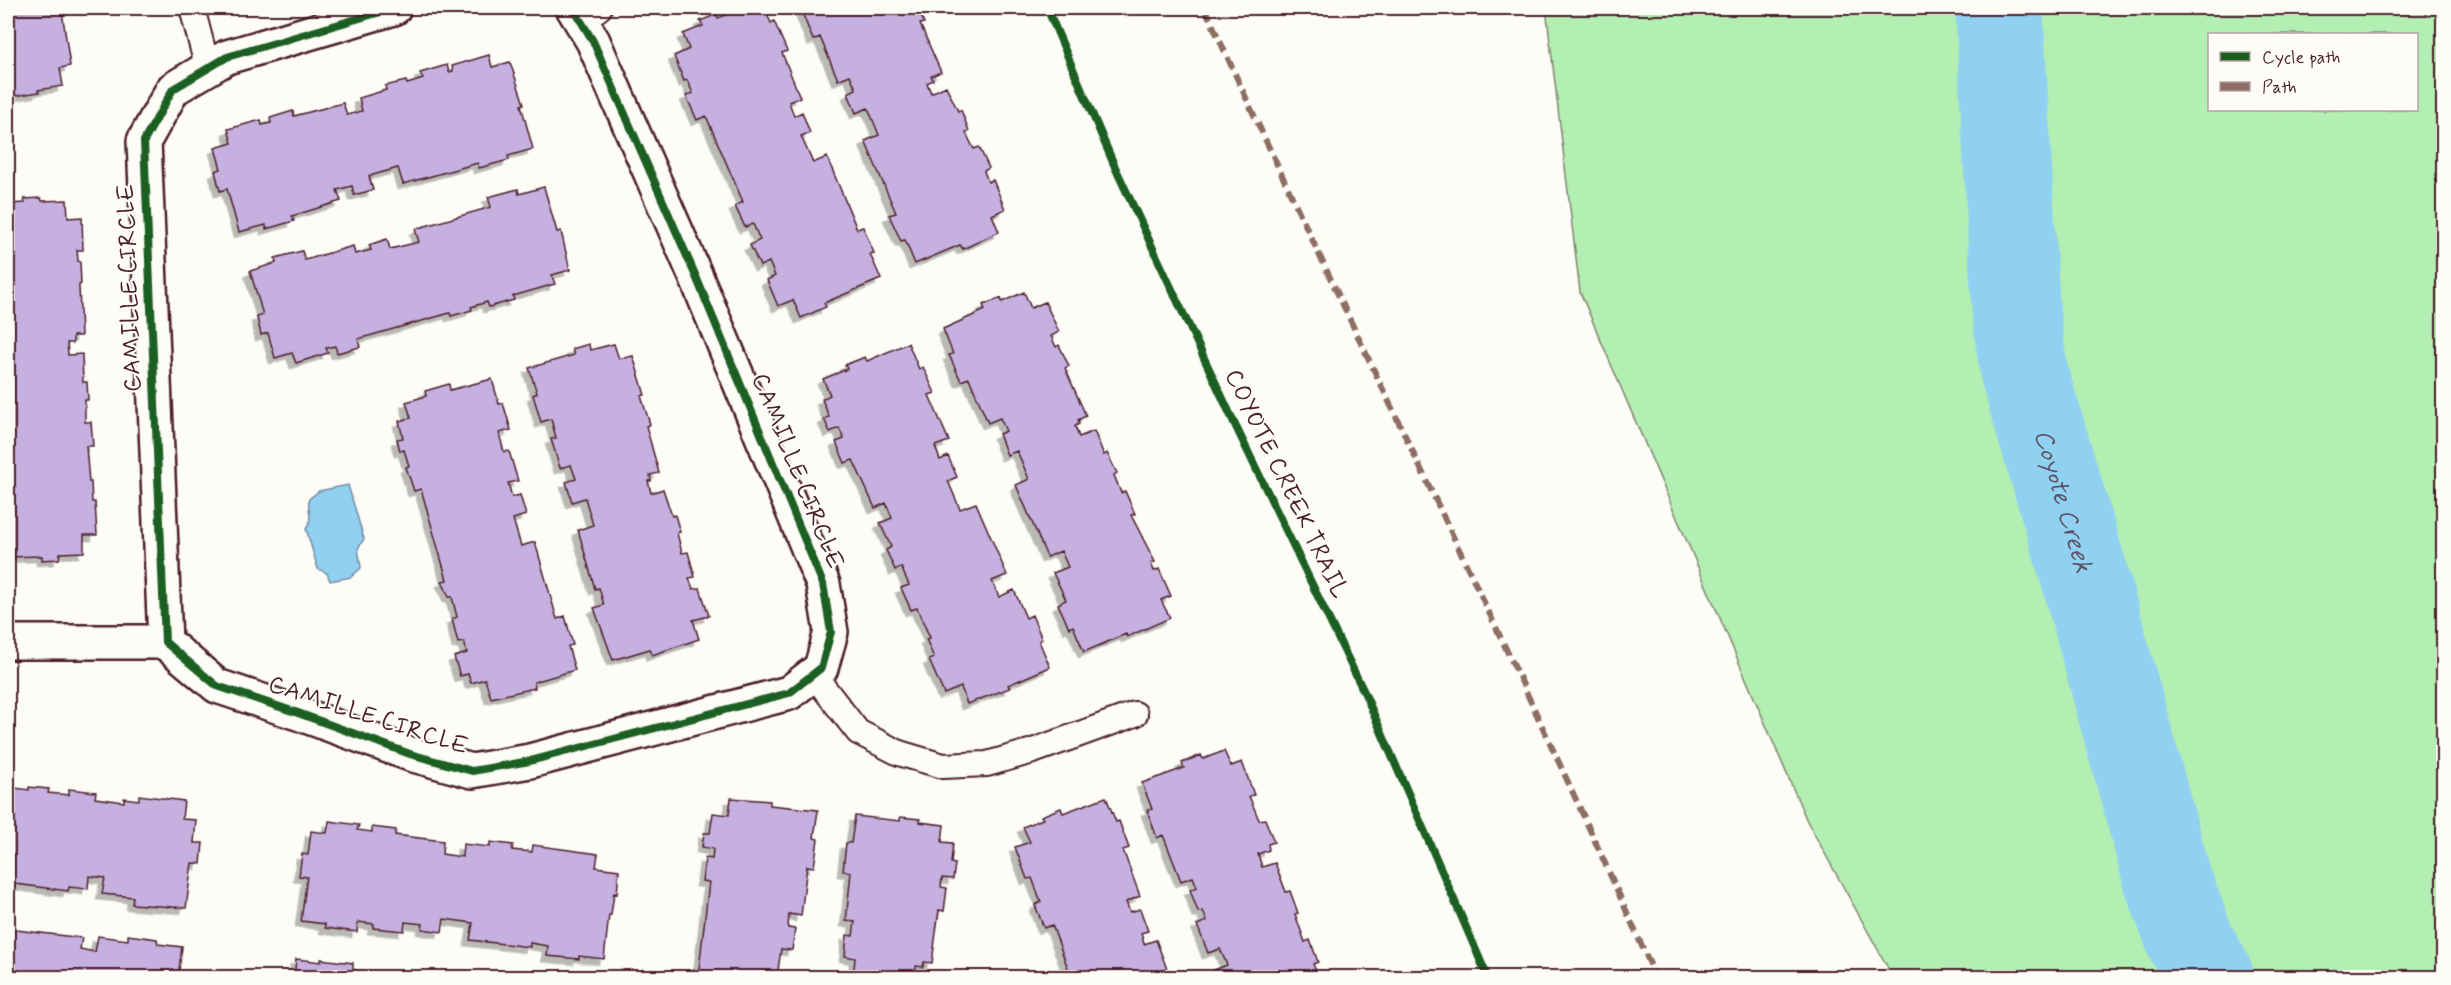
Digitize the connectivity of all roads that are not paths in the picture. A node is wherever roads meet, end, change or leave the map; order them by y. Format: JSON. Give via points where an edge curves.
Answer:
{"nodes":[{"id":1,"x":192,"y":8,"type":"edge"},
{"id":2,"x":394,"y":8,"type":"edge"},
{"id":3,"x":584,"y":12,"type":"edge"},
{"id":4,"x":208,"y":69,"type":"junction"},
{"id":5,"x":8,"y":642,"type":"edge"},
{"id":6,"x":165,"y":642,"type":"junction"},
{"id":7,"x":813,"y":674,"type":"junction"},
{"id":8,"x":1135,"y":714,"type":"dead end"}],
"edges":[{"from":1,"to":4,"type":"lane"},
{"from":2,"to":4,"type":"street","name":"CAMILLE CIRCLE","via":[[227,57]]},
{"from":3,"to":7,"type":"street","name":"CAMILLE CIRCLE","via":[[823,584],[831,632],[821,668]]},
{"from":4,"to":6,"type":"street","name":"CAMILLE CIRCLE","via":[[173,89],[144,141]]},
{"from":5,"to":6,"type":"street"},
{"from":6,"to":7,"type":"street","name":"CAMILLE CIRCLE","via":[[217,686],[410,754],[472,771],[530,761],[789,693]]},
{"from":7,"to":8,"type":"lane","via":[[858,732],[899,753],[943,766],[987,764]]}]}
